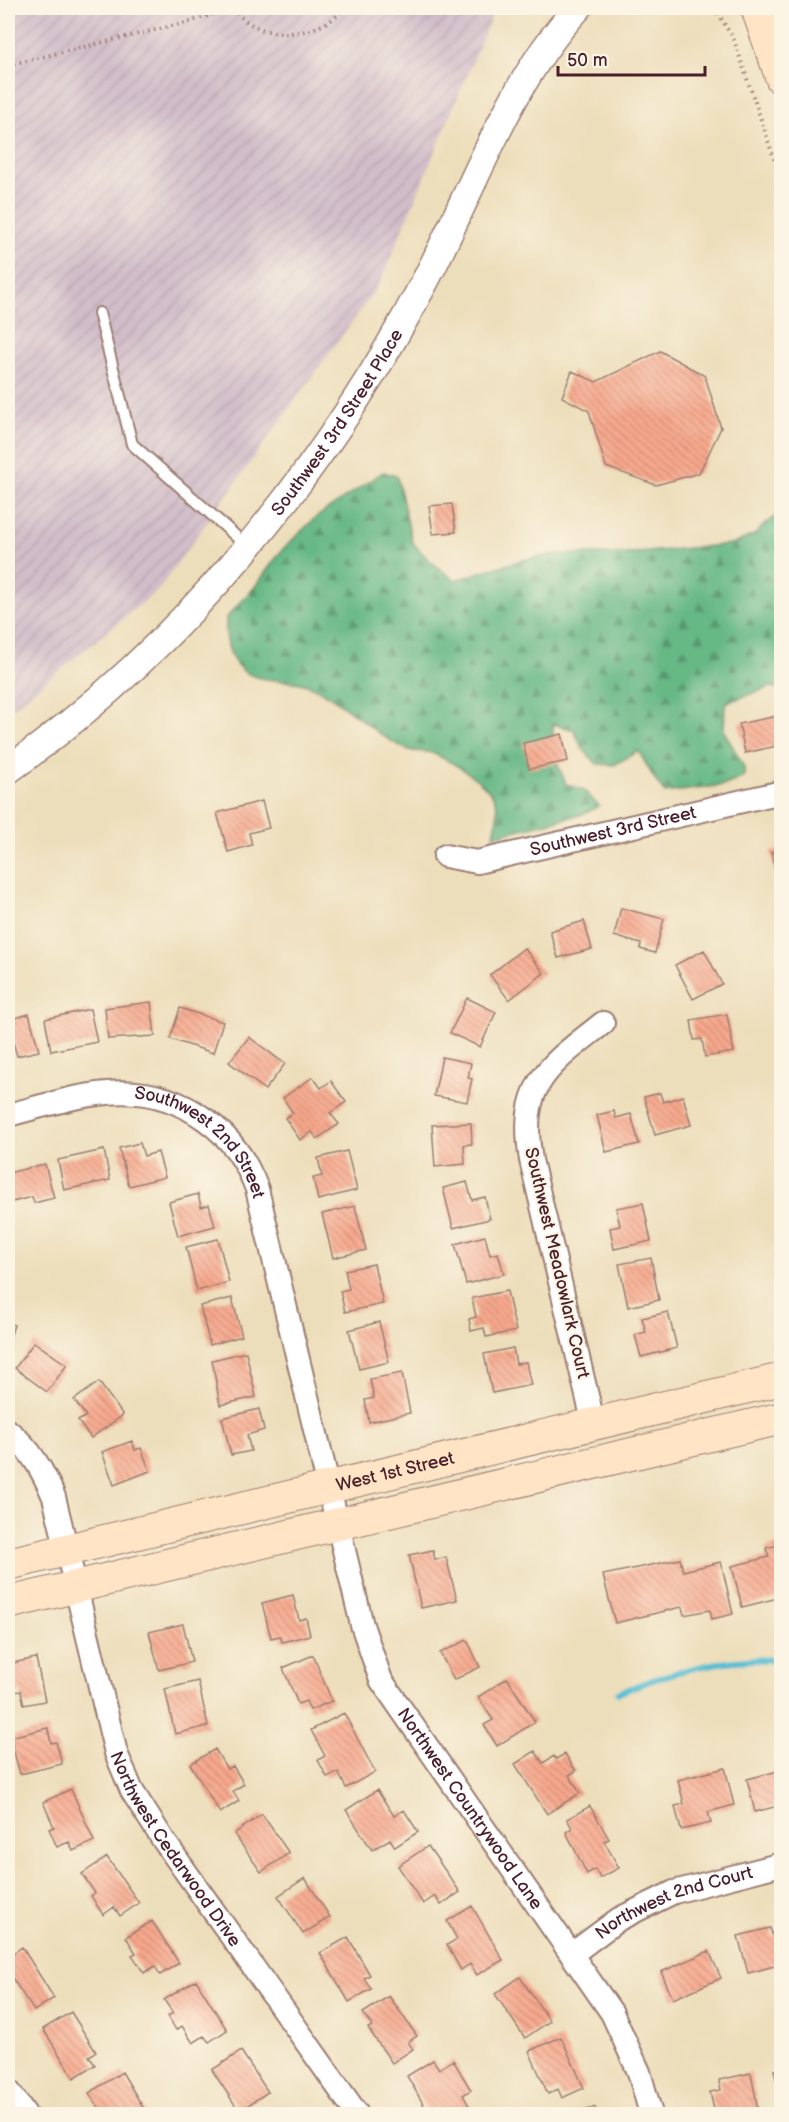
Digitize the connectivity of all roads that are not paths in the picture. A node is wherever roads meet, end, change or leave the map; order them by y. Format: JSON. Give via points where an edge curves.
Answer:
{"nodes":[{"id":1,"x":578,"y":8,"type":"edge"},
{"id":2,"x":757,"y":8,"type":"edge"},
{"id":3,"x":782,"y":79,"type":"edge"},
{"id":4,"x":99,"y":312,"type":"dead end"},
{"id":5,"x":248,"y":547,"type":"junction"},
{"id":6,"x":8,"y":770,"type":"edge"},
{"id":7,"x":782,"y":792,"type":"edge"},
{"id":8,"x":445,"y":856,"type":"dead end"},
{"id":9,"x":603,"y":1023,"type":"dead end"},
{"id":10,"x":8,"y":1115,"type":"edge"},
{"id":11,"x":782,"y":1379,"type":"edge"},
{"id":12,"x":782,"y":1418,"type":"edge"},
{"id":13,"x":594,"y":1425,"type":"junction"},
{"id":14,"x":8,"y":1431,"type":"edge"},
{"id":15,"x":329,"y":1486,"type":"junction"},
{"id":16,"x":337,"y":1523,"type":"junction"},
{"id":17,"x":67,"y":1550,"type":"junction"},
{"id":18,"x":8,"y":1564,"type":"edge"},
{"id":19,"x":77,"y":1585,"type":"junction"},
{"id":20,"x":8,"y":1603,"type":"edge"},
{"id":21,"x":782,"y":1864,"type":"edge"},
{"id":22,"x":572,"y":1954,"type":"junction"},
{"id":23,"x":8,"y":2090,"type":"edge"},
{"id":24,"x":25,"y":2115,"type":"edge"},
{"id":25,"x":357,"y":2115,"type":"edge"},
{"id":26,"x":651,"y":2115,"type":"edge"}],
"edges":[{"from":1,"to":5,"type":"street","name":"Southwest 3rd Street Place","via":[[542,50],[384,353],[301,480]]},
{"from":2,"to":3,"type":"main road"},
{"from":4,"to":5,"type":"lane","via":[[132,444]]},
{"from":5,"to":6,"type":"street","name":"Southwest 3rd Street Place","via":[[205,596],[78,717]]},
{"from":7,"to":8,"type":"street","name":"Southwest 3rd Street","via":[[477,862]]},
{"from":9,"to":13,"type":"street","name":"Southwest Meadowlark Court","via":[[555,1061],[536,1083],[528,1117],[531,1160]]},
{"from":10,"to":15,"type":"street","name":"Southwest 2nd Street","via":[[77,1098],[122,1092],[159,1094],[191,1109],[224,1133],[248,1165],[257,1189]]},
{"from":11,"to":13,"type":"main road","name":"West 1st Street"},
{"from":12,"to":16,"type":"main road","name":"West 1st Street"},
{"from":13,"to":15,"type":"main road","name":"West 1st Street"},
{"from":14,"to":17,"type":"street","name":"Northwest Cedarwood Drive","via":[[44,1474]]},
{"from":15,"to":16,"type":"street","name":"Northwest Countrywood Lane"},
{"from":15,"to":17,"type":"main road","name":"West 1st Street"},
{"from":16,"to":19,"type":"main road","name":"West 1st Street"},
{"from":16,"to":22,"type":"street","name":"Northwest Countrywood Lane","via":[[362,1625],[381,1680]]},
{"from":17,"to":18,"type":"main road","name":"West 1st Street"},
{"from":17,"to":19,"type":"street","name":"Northwest Cedarwood Drive"},
{"from":19,"to":20,"type":"main road","name":"West 1st Street"},
{"from":19,"to":25,"type":"street","name":"Northwest Cedarwood Drive","via":[[116,1754],[132,1791]]},
{"from":21,"to":22,"type":"street","name":"Northwest 2nd Court","via":[[674,1892],[619,1919]]},
{"from":22,"to":26,"type":"street","name":"Northwest Countrywood Lane","via":[[612,2013],[639,2072]]},
{"from":23,"to":24,"type":"street"}]}
